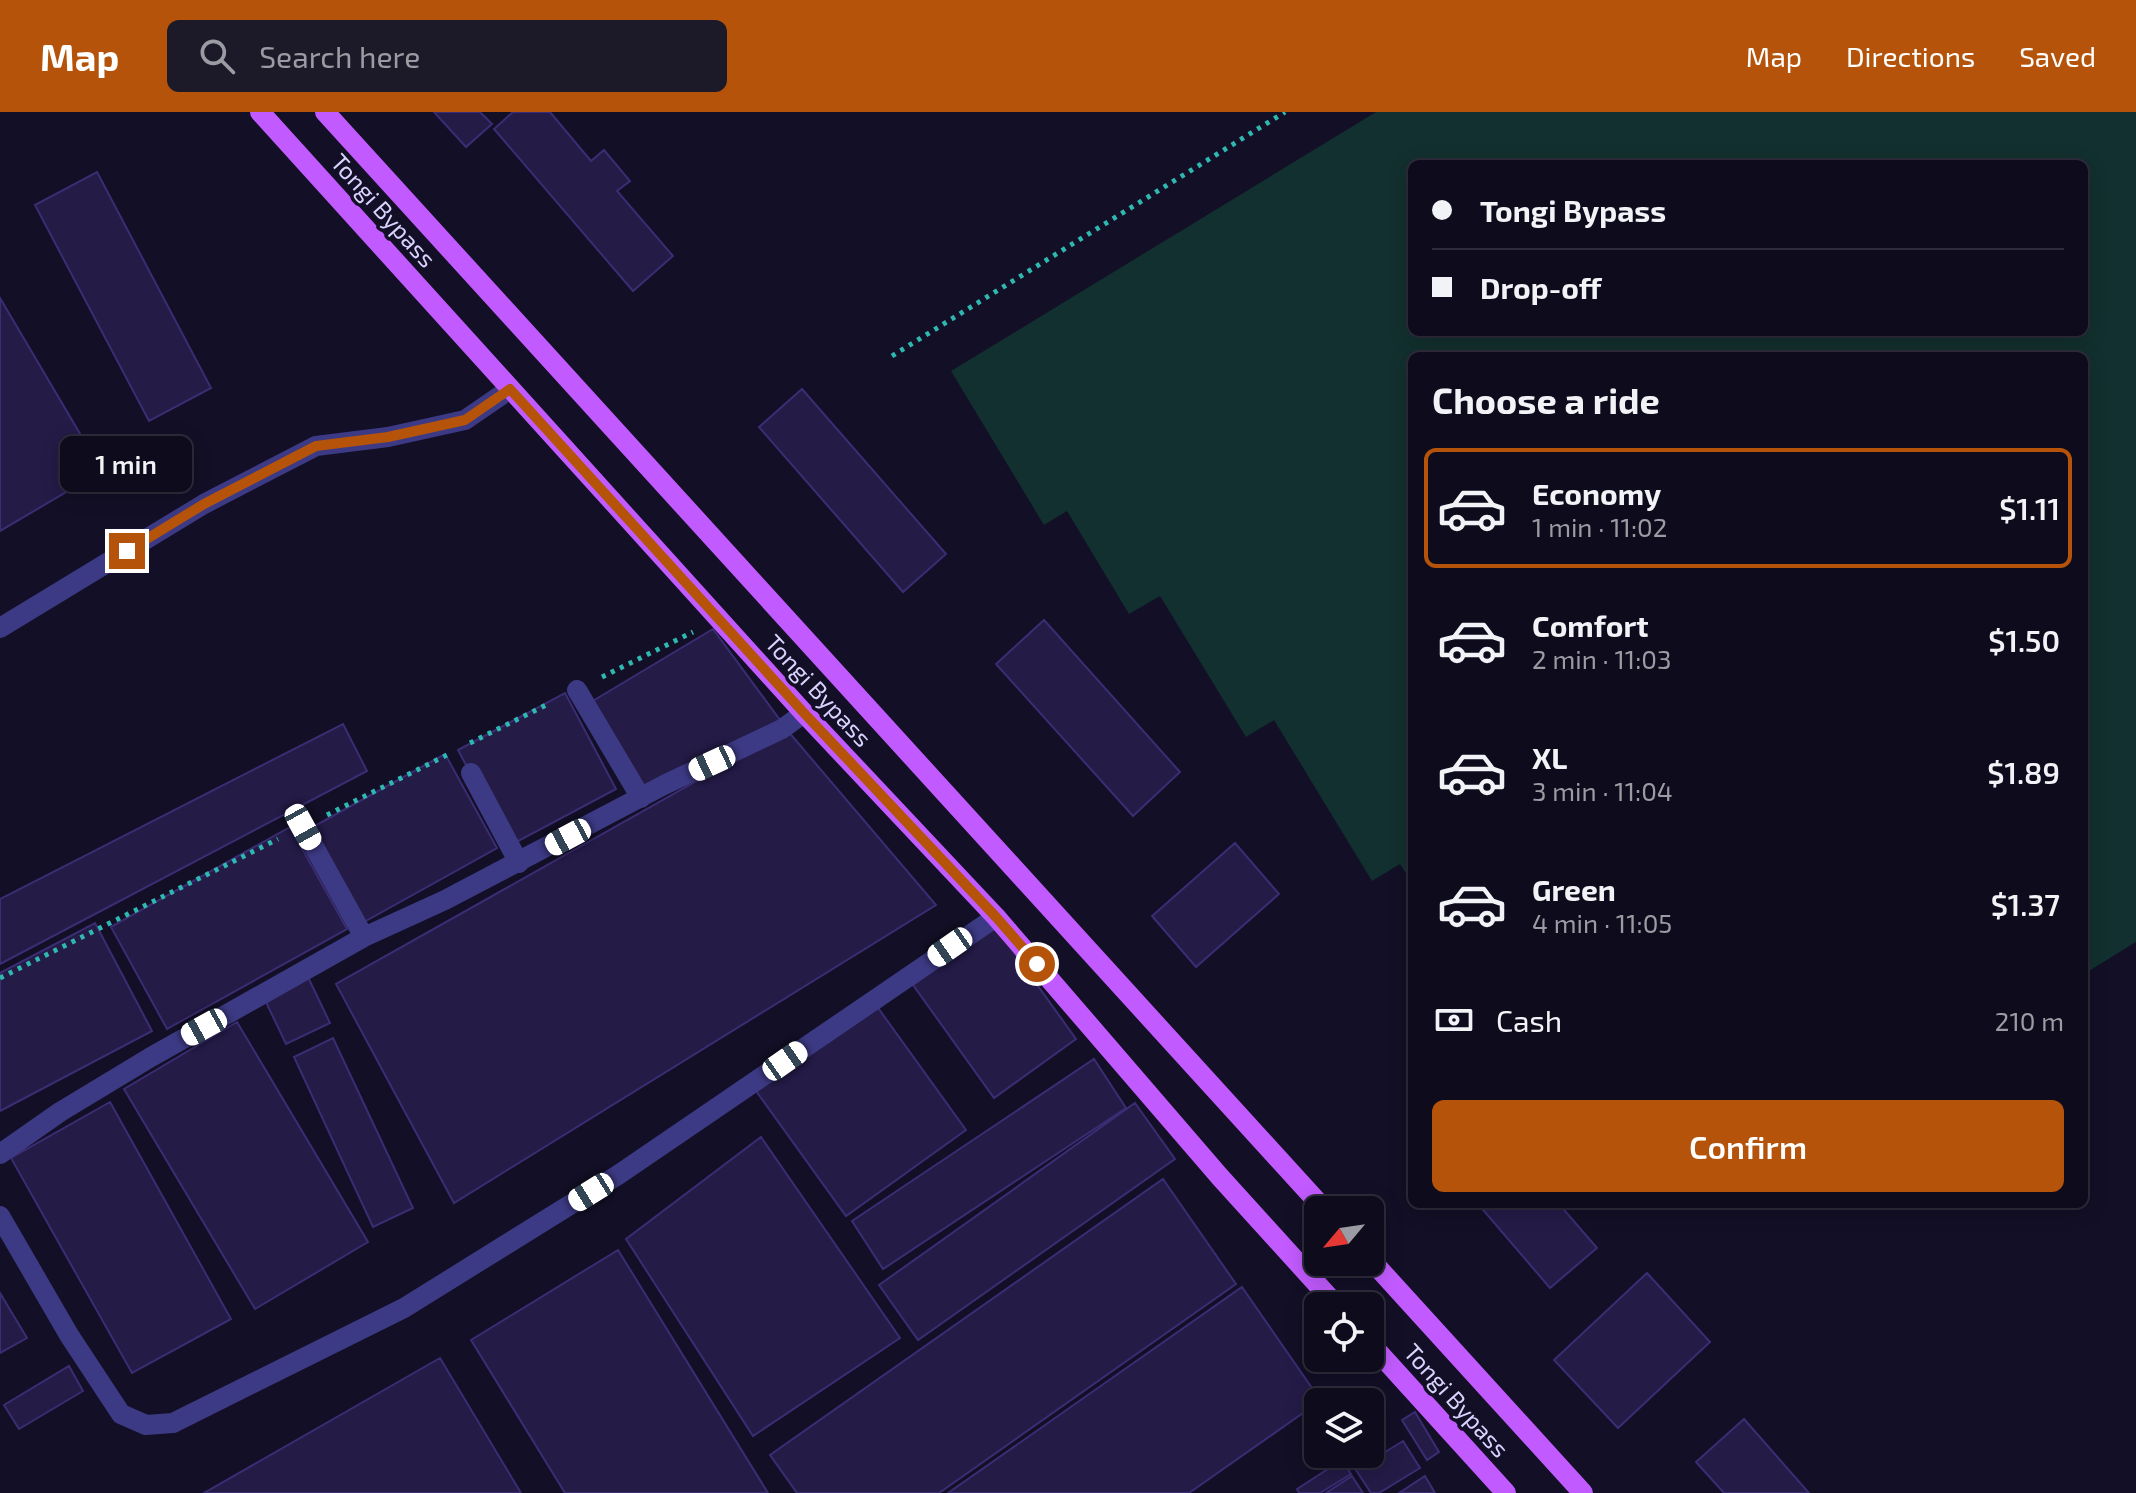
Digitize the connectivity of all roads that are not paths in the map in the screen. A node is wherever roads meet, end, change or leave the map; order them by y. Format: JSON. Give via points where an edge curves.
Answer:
{"nodes":[{"id":1,"x":260,"y":112,"type":"edge"},
{"id":2,"x":325,"y":112,"type":"edge"},
{"id":3,"x":510,"y":389,"type":"junction"},
{"id":4,"x":0,"y":628,"type":"edge"},
{"id":5,"x":577,"y":690,"type":"road end"},
{"id":6,"x":804,"y":713,"type":"junction"},
{"id":7,"x":471,"y":773,"type":"dead end"},
{"id":8,"x":641,"y":798,"type":"junction"},
{"id":9,"x":303,"y":827,"type":"road end"},
{"id":10,"x":519,"y":863,"type":"junction"},
{"id":11,"x":996,"y":917,"type":"junction"},
{"id":12,"x":364,"y":937,"type":"junction"},
{"id":13,"x":0,"y":1154,"type":"edge"},
{"id":14,"x":1312,"y":1196,"type":"edge"},
{"id":15,"x":0,"y":1216,"type":"edge"},
{"id":16,"x":1384,"y":1274,"type":"edge"},
{"id":17,"x":1324,"y":1292,"type":"edge"},
{"id":18,"x":1384,"y":1358,"type":"edge"},
{"id":19,"x":1506,"y":1493,"type":"edge"},
{"id":20,"x":1583,"y":1493,"type":"edge"}],
"edges":[{"from":1,"to":3,"type":"main road","name":"Tongi Bypass"},
{"from":2,"to":14,"type":"main road"},
{"from":3,"to":4,"type":"lane","via":[[465,420],[316,446],[204,504]]},
{"from":3,"to":6,"type":"main road","name":"Tongi Bypass"},
{"from":5,"to":8,"type":"lane"},
{"from":6,"to":8,"type":"lane","via":[[782,729]]},
{"from":6,"to":11,"type":"main road","name":"Tongi Bypass"},
{"from":7,"to":10,"type":"lane"},
{"from":8,"to":10,"type":"lane"},
{"from":9,"to":12,"type":"lane"},
{"from":10,"to":12,"type":"lane"},
{"from":11,"to":15,"type":"lane","via":[[618,1175],[417,1300],[173,1423],[146,1425],[121,1414]]},
{"from":11,"to":17,"type":"main road","name":"Tongi Bypass"},
{"from":12,"to":13,"type":"lane","via":[[151,1057]]},
{"from":16,"to":20,"type":"main road"},
{"from":18,"to":19,"type":"main road","name":"Tongi Bypass"}]}
